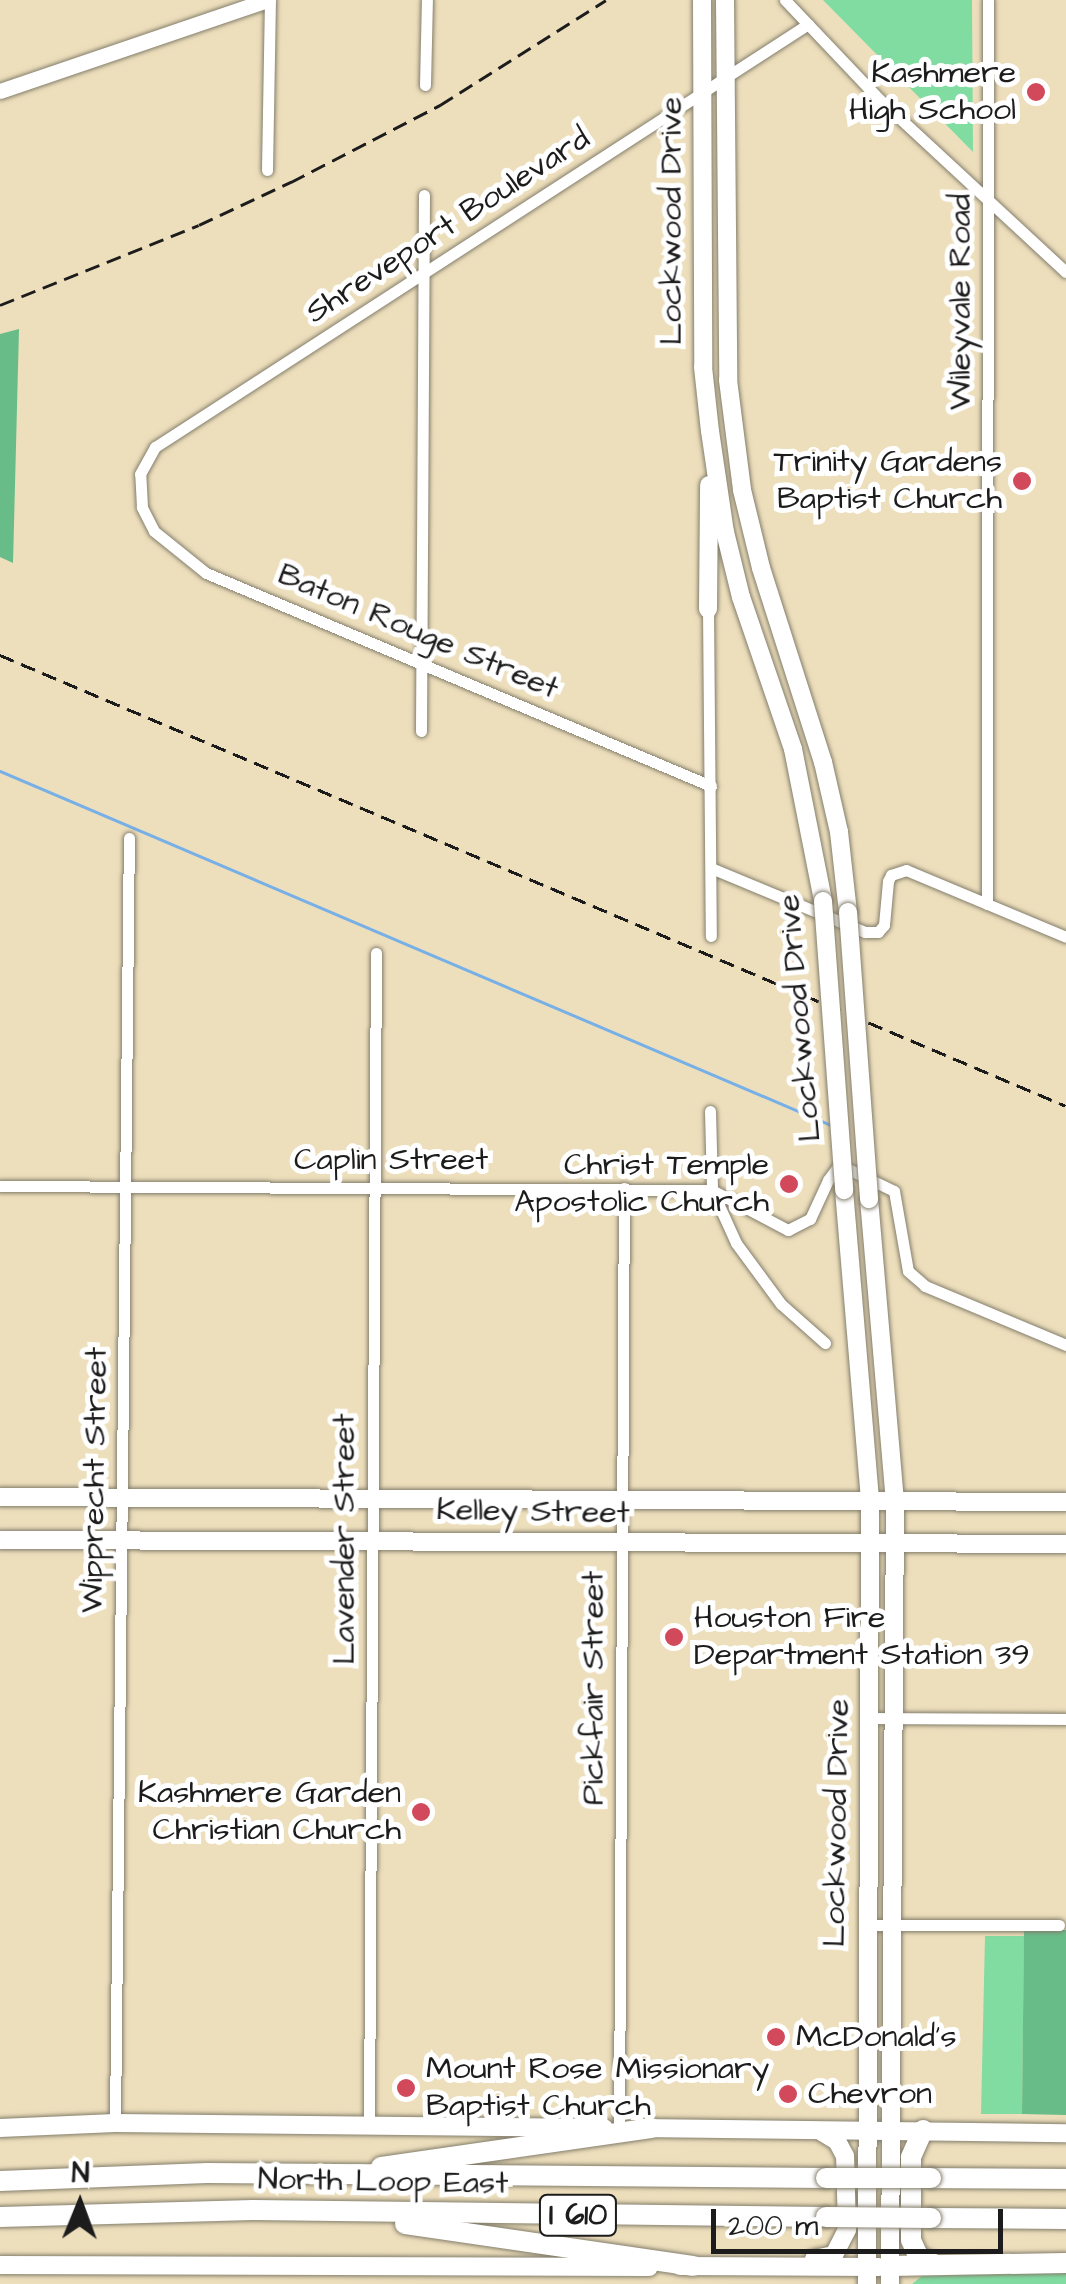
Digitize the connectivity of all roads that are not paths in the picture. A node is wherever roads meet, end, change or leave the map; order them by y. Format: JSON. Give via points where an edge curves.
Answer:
{"nodes":[{"id":1,"x":269,"y":0,"type":"edge"},
{"id":2,"x":427,"y":0,"type":"edge"},
{"id":3,"x":702,"y":0,"type":"edge"},
{"id":4,"x":725,"y":0,"type":"edge"},
{"id":5,"x":785,"y":0,"type":"edge"},
{"id":6,"x":988,"y":0,"type":"edge"},
{"id":7,"x":808,"y":24,"type":"junction"},
{"id":8,"x":724,"y":80,"type":"junction"},
{"id":9,"x":426,"y":85,"type":"dead end"},
{"id":10,"x":0,"y":91,"type":"edge"},
{"id":11,"x":701,"y":95,"type":"junction"},
{"id":12,"x":268,"y":170,"type":"dead end"},
{"id":13,"x":424,"y":196,"type":"dead end"},
{"id":14,"x":990,"y":204,"type":"junction"},
{"id":15,"x":726,"y":266,"type":"junction"},
{"id":16,"x":702,"y":267,"type":"junction"},
{"id":17,"x":1066,"y":272,"type":"edge"},
{"id":18,"x":424,"y":274,"type":"junction"},
{"id":19,"x":710,"y":431,"type":"junction"},
{"id":20,"x":141,"y":489,"type":"joint"},
{"id":21,"x":753,"y":535,"type":"junction"},
{"id":22,"x":728,"y":544,"type":"junction"},
{"id":23,"x":741,"y":597,"type":"junction"},
{"id":24,"x":708,"y":610,"type":"junction"},
{"id":25,"x":424,"y":664,"type":"junction"},
{"id":26,"x":421,"y":731,"type":"dead end"},
{"id":27,"x":711,"y":786,"type":"junction"},
{"id":28,"x":129,"y":838,"type":"dead end"},
{"id":29,"x":711,"y":868,"type":"junction"},
{"id":30,"x":987,"y":904,"type":"junction"},
{"id":31,"x":711,"y":936,"type":"dead end"},
{"id":32,"x":1066,"y":938,"type":"edge"},
{"id":33,"x":376,"y":953,"type":"dead end"},
{"id":34,"x":710,"y":1111,"type":"dead end"},
{"id":35,"x":0,"y":1186,"type":"edge"},
{"id":36,"x":125,"y":1186,"type":"junction"},
{"id":37,"x":374,"y":1188,"type":"junction"},
{"id":38,"x":624,"y":1188,"type":"junction"},
{"id":39,"x":712,"y":1190,"type":"junction"},
{"id":40,"x":825,"y":1343,"type":"dead end"},
{"id":41,"x":1066,"y":1346,"type":"edge"},
{"id":42,"x":0,"y":1498,"type":"edge"},
{"id":43,"x":122,"y":1499,"type":"junction"},
{"id":44,"x":373,"y":1500,"type":"junction"},
{"id":45,"x":622,"y":1500,"type":"junction"},
{"id":46,"x":870,"y":1501,"type":"junction"},
{"id":47,"x":895,"y":1501,"type":"junction"},
{"id":48,"x":1066,"y":1502,"type":"edge"},
{"id":49,"x":0,"y":1540,"type":"edge"},
{"id":50,"x":372,"y":1540,"type":"junction"},
{"id":51,"x":121,"y":1542,"type":"junction"},
{"id":52,"x":895,"y":1543,"type":"junction"},
{"id":53,"x":622,"y":1544,"type":"junction"},
{"id":54,"x":870,"y":1544,"type":"junction"},
{"id":55,"x":1066,"y":1544,"type":"edge"},
{"id":56,"x":868,"y":1718,"type":"junction"},
{"id":57,"x":892,"y":1718,"type":"junction"},
{"id":58,"x":1066,"y":1719,"type":"edge"},
{"id":59,"x":866,"y":1925,"type":"junction"},
{"id":60,"x":891,"y":1926,"type":"junction"},
{"id":61,"x":1059,"y":1926,"type":"dead end"},
{"id":62,"x":869,"y":2102,"type":"junction"},
{"id":63,"x":115,"y":2124,"type":"junction"},
{"id":64,"x":369,"y":2126,"type":"junction"},
{"id":65,"x":0,"y":2128,"type":"edge"},
{"id":66,"x":619,"y":2128,"type":"junction"},
{"id":67,"x":651,"y":2128,"type":"junction"},
{"id":68,"x":825,"y":2130,"type":"junction"},
{"id":69,"x":870,"y":2130,"type":"junction"},
{"id":70,"x":893,"y":2130,"type":"junction"},
{"id":71,"x":923,"y":2130,"type":"junction"},
{"id":72,"x":1066,"y":2133,"type":"edge"},
{"id":73,"x":346,"y":2176,"type":"junction"},
{"id":74,"x":1066,"y":2179,"type":"edge"},
{"id":75,"x":0,"y":2181,"type":"edge"},
{"id":76,"x":329,"y":2213,"type":"junction"},
{"id":77,"x":0,"y":2217,"type":"edge"},
{"id":78,"x":1066,"y":2219,"type":"edge"},
{"id":79,"x":122,"y":2264,"type":"junction"},
{"id":80,"x":932,"y":2264,"type":"junction"},
{"id":81,"x":1066,"y":2264,"type":"edge"},
{"id":82,"x":0,"y":2265,"type":"edge"},
{"id":83,"x":692,"y":2266,"type":"junction"},
{"id":84,"x":775,"y":2267,"type":"junction"},
{"id":85,"x":372,"y":2274,"type":"edge"},
{"id":86,"x":621,"y":2275,"type":"edge"},
{"id":87,"x":890,"y":2275,"type":"edge"},
{"id":88,"x":868,"y":2276,"type":"edge"},
{"id":89,"x":122,"y":2284,"type":"edge"},
{"id":90,"x":905,"y":2284,"type":"edge"}],
"edges":[{"from":1,"to":10,"type":"street"},
{"from":1,"to":12,"type":"street"},
{"from":2,"to":9,"type":"street"},
{"from":3,"to":11,"type":"main road","name":"Lockwood Drive"},
{"from":4,"to":8,"type":"main road","name":"Lockwood Drive"},
{"from":5,"to":7,"type":"street"},
{"from":6,"to":14,"type":"street","name":"Wileyvale Road"},
{"from":7,"to":8,"type":"street","name":"Shreveport Boulevard"},
{"from":7,"to":14,"type":"street"},
{"from":8,"to":11,"type":"street","name":"Shreveport Boulevard"},
{"from":8,"to":15,"type":"main road","name":"Lockwood Drive"},
{"from":11,"to":16,"type":"main road","name":"Lockwood Drive"},
{"from":11,"to":18,"type":"street","name":"Shreveport Boulevard"},
{"from":13,"to":18,"type":"street"},
{"from":14,"to":17,"type":"street"},
{"from":14,"to":30,"type":"street","name":"Wileyvale Road"},
{"from":15,"to":16,"type":"main road"},
{"from":15,"to":21,"type":"main road","name":"Lockwood Drive","via":[[728,380]]},
{"from":16,"to":19,"type":"main road","name":"Lockwood Drive"},
{"from":18,"to":20,"type":"street","name":"Shreveport Boulevard","via":[[155,447],[140,474]]},
{"from":18,"to":25,"type":"street"},
{"from":19,"to":22,"type":"main road","name":"Lockwood Drive"},
{"from":19,"to":24,"type":"main road"},
{"from":20,"to":25,"type":"street","name":"Baton Rouge Street","via":[[154,532],[206,573]]},
{"from":21,"to":22,"type":"main road"},
{"from":21,"to":47,"type":"main road","name":"Lockwood Drive","bridge":true,"via":[[839,832]]},
{"from":22,"to":23,"type":"main road","name":"Lockwood Drive"},
{"from":23,"to":24,"type":"main road","via":[[726,596]]},
{"from":23,"to":46,"type":"main road","name":"Lockwood Drive","bridge":true,"via":[[792,749],[823,900]]},
{"from":24,"to":27,"type":"street"},
{"from":25,"to":26,"type":"street"},
{"from":25,"to":27,"type":"street","name":"Baton Rouge Street"},
{"from":27,"to":29,"type":"street"},
{"from":28,"to":36,"type":"street","name":"Wipprecht Street"},
{"from":29,"to":30,"type":"street","via":[[866,932],[884,925],[888,882],[898,870]]},
{"from":29,"to":31,"type":"street"},
{"from":30,"to":32,"type":"street"},
{"from":33,"to":37,"type":"street","name":"Lavender Street"},
{"from":34,"to":39,"type":"street"},
{"from":35,"to":36,"type":"street","name":"Caplin Street"},
{"from":36,"to":37,"type":"street","name":"Caplin Street"},
{"from":36,"to":43,"type":"street","name":"Wipprecht Street"},
{"from":37,"to":38,"type":"street","name":"Caplin Street"},
{"from":37,"to":44,"type":"street","name":"Lavender Street"},
{"from":38,"to":39,"type":"street","name":"Caplin Street"},
{"from":38,"to":45,"type":"street","name":"Pickfair Street"},
{"from":39,"to":40,"type":"street","via":[[752,1270]]},
{"from":39,"to":41,"type":"street","name":"Caplin Street","via":[[788,1230],[810,1219],[839,1168],[888,1186],[898,1199],[908,1271],[926,1286]]},
{"from":42,"to":43,"type":"main road","name":"Kelley Street"},
{"from":43,"to":44,"type":"main road","name":"Kelley Street"},
{"from":43,"to":51,"type":"street","name":"Wipprecht Street"},
{"from":44,"to":45,"type":"main road","name":"Kelley Street"},
{"from":44,"to":50,"type":"street","name":"Lavender Street"},
{"from":45,"to":46,"type":"main road","name":"Kelley Street"},
{"from":45,"to":53,"type":"street","name":"Pickfair Street"},
{"from":46,"to":47,"type":"main road","name":"Kelley Street"},
{"from":46,"to":54,"type":"main road","name":"Lockwood Drive"},
{"from":47,"to":48,"type":"main road","name":"Kelley Street"},
{"from":47,"to":52,"type":"main road","name":"Lockwood Drive"},
{"from":49,"to":51,"type":"main road","name":"Kelley Street"},
{"from":50,"to":51,"type":"main road","name":"Kelley Street"},
{"from":50,"to":53,"type":"main road","name":"Kelley Street"},
{"from":50,"to":64,"type":"street","name":"Lavender Street"},
{"from":51,"to":63,"type":"street","name":"Wipprecht Street"},
{"from":52,"to":54,"type":"main road","name":"Kelley Street"},
{"from":52,"to":55,"type":"main road","name":"Kelley Street"},
{"from":52,"to":57,"type":"main road","name":"Lockwood Drive"},
{"from":53,"to":54,"type":"main road","name":"Kelley Street"},
{"from":53,"to":66,"type":"street","name":"Pickfair Street"},
{"from":54,"to":56,"type":"main road","name":"Lockwood Drive"},
{"from":56,"to":57,"type":"street"},
{"from":56,"to":59,"type":"main road","name":"Lockwood Drive"},
{"from":57,"to":58,"type":"street"},
{"from":57,"to":60,"type":"main road","name":"Lockwood Drive"},
{"from":59,"to":60,"type":"street"},
{"from":59,"to":62,"type":"main road","name":"Lockwood Drive"},
{"from":60,"to":61,"type":"street"},
{"from":60,"to":70,"type":"main road","name":"Lockwood Drive"},
{"from":62,"to":68,"type":"main road"},
{"from":62,"to":69,"type":"main road","name":"Lockwood Drive"},
{"from":63,"to":64,"type":"main road"},
{"from":63,"to":65,"type":"main road"},
{"from":64,"to":66,"type":"main road"},
{"from":66,"to":67,"type":"main road"},
{"from":67,"to":68,"type":"main road"},
{"from":67,"to":73,"type":"highway"},
{"from":68,"to":69,"type":"main road"},
{"from":68,"to":84,"type":"main road","via":[[845,2156],[844,2239],[830,2258],[789,2259]]},
{"from":69,"to":70,"type":"main road"},
{"from":69,"to":88,"type":"main road","name":"Lockwood Drive"},
{"from":70,"to":71,"type":"main road"},
{"from":70,"to":87,"type":"main road","name":"Lockwood Drive"},
{"from":71,"to":72,"type":"main road"},
{"from":71,"to":80,"type":"highway","via":[[911,2157],[911,2240],[918,2256]]},
{"from":73,"to":74,"type":"highway","name":"North Loop East","number":"I 610","bridge":true},
{"from":73,"to":75,"type":"highway","name":"North Loop East","number":"I 610","via":[[207,2173]]},
{"from":76,"to":77,"type":"highway","name":"North Loop East","number":"I 610","via":[[152,2210]]},
{"from":76,"to":78,"type":"highway","name":"North Loop East","number":"I 610","bridge":true},
{"from":76,"to":83,"type":"highway"},
{"from":79,"to":82,"type":"main road"},
{"from":79,"to":85,"type":"main road"},
{"from":79,"to":89,"type":"street"},
{"from":80,"to":81,"type":"highway"},
{"from":80,"to":87,"type":"highway"},
{"from":80,"to":90,"type":"highway"},
{"from":83,"to":84,"type":"main road"},
{"from":83,"to":86,"type":"main road"},
{"from":84,"to":88,"type":"main road"},
{"from":85,"to":86,"type":"main road"},
{"from":87,"to":88,"type":"main road"}]}
